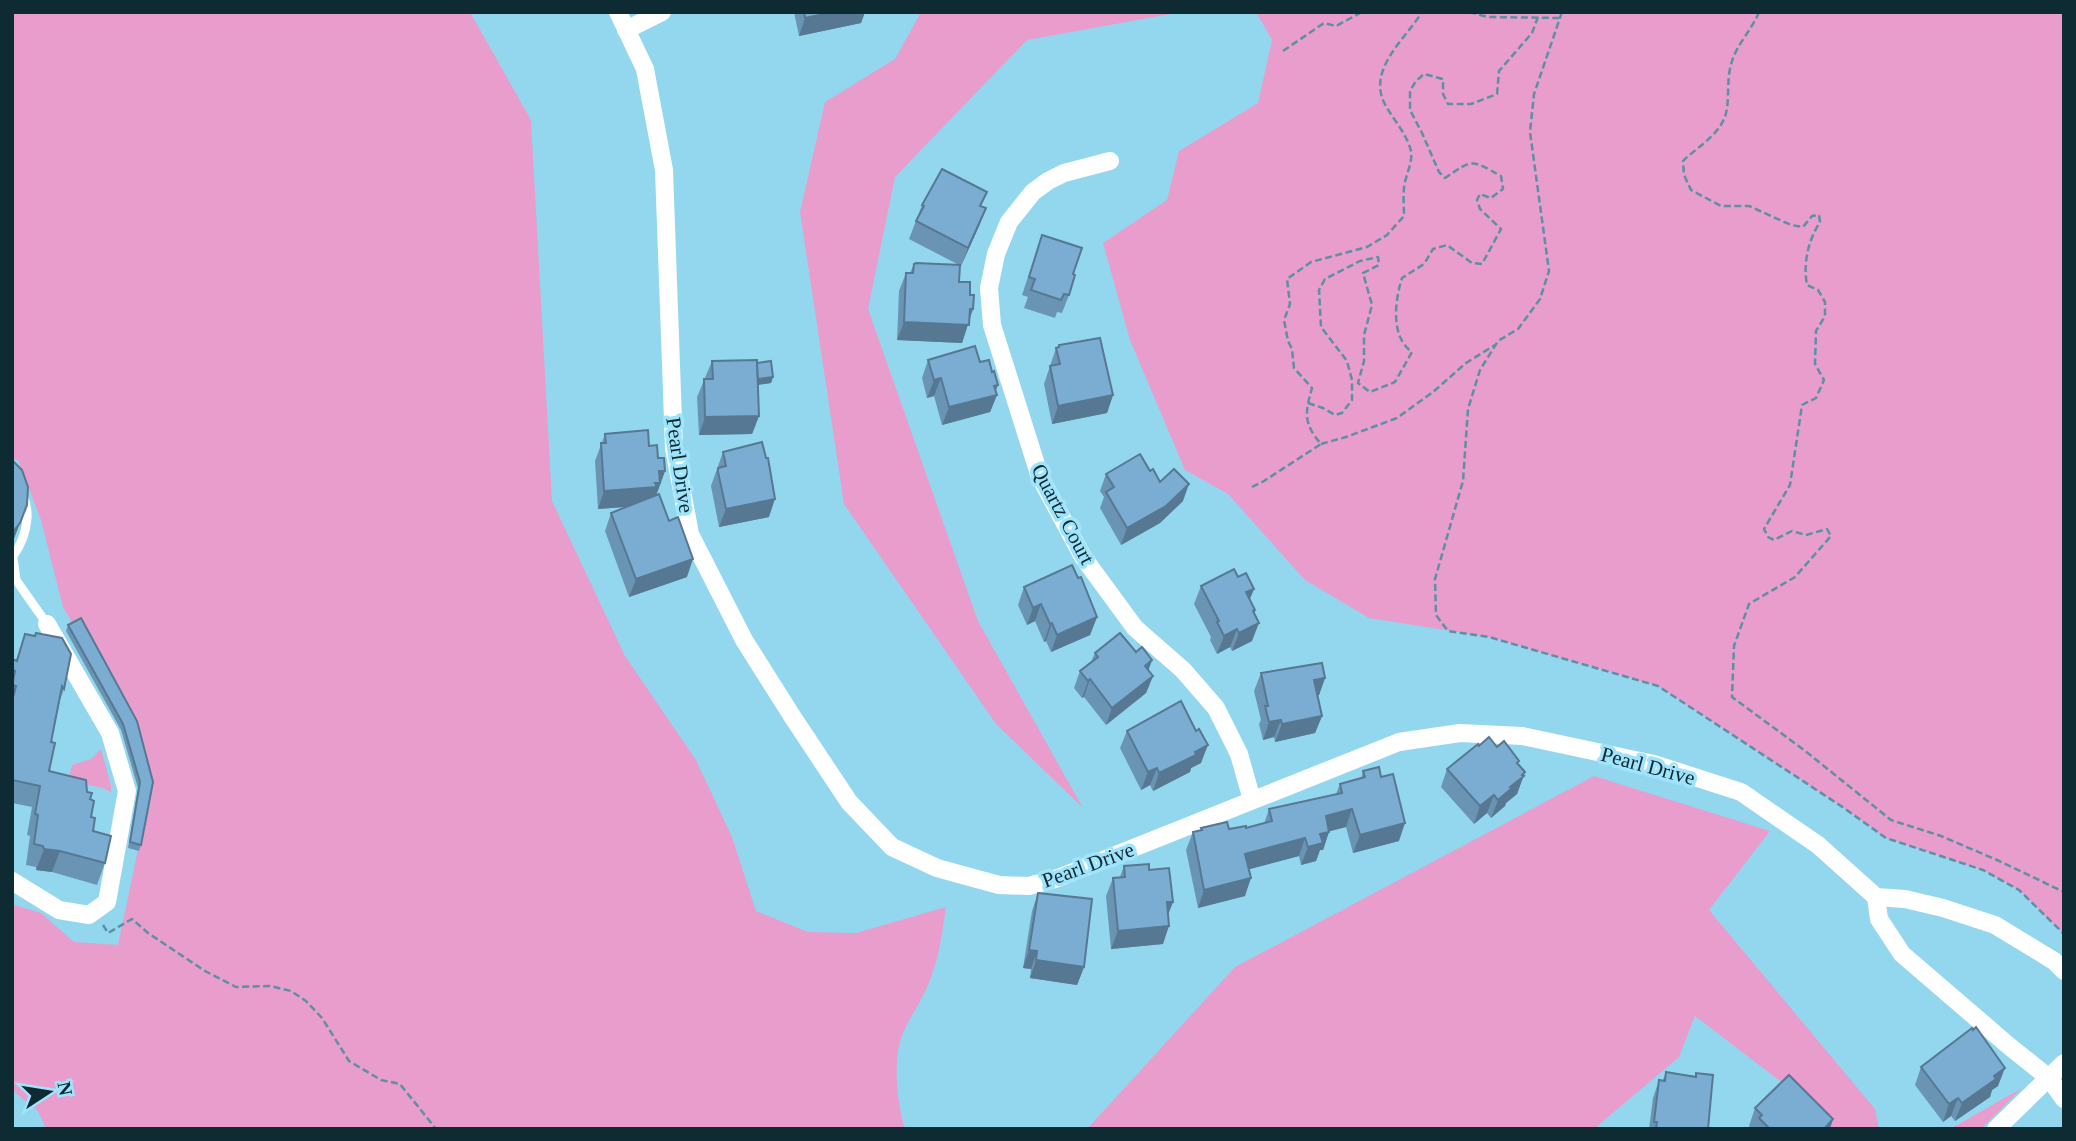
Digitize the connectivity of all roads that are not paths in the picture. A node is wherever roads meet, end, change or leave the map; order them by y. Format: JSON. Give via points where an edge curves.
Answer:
{"nodes":[{"id":1,"x":618,"y":12,"type":"edge"},
{"id":2,"x":662,"y":12,"type":"edge"},
{"id":3,"x":626,"y":30,"type":"junction"},
{"id":4,"x":1110,"y":161,"type":"dead end"},
{"id":5,"x":12,"y":480,"type":"edge"},
{"id":6,"x":13,"y":558,"type":"edge"},
{"id":7,"x":47,"y":624,"type":"joint"},
{"id":8,"x":1252,"y":800,"type":"junction"},
{"id":9,"x":12,"y":881,"type":"edge"},
{"id":10,"x":1876,"y":897,"type":"junction"},
{"id":11,"x":2064,"y":971,"type":"edge"},
{"id":12,"x":2064,"y":1063,"type":"edge"},
{"id":13,"x":2049,"y":1078,"type":"junction"},
{"id":14,"x":2064,"y":1099,"type":"edge"},
{"id":15,"x":1996,"y":1129,"type":"edge"}],
"edges":[{"from":1,"to":3,"type":"street","name":"Pearl Drive"},
{"from":2,"to":3,"type":"street"},
{"from":3,"to":8,"type":"street","name":"Pearl Drive","via":[[645,69],[664,170],[674,448],[691,534],[744,640],[849,802],[892,847],[937,868],[999,885],[1029,886]]},
{"from":4,"to":8,"type":"street","name":"Quartz Court","via":[[1048,181],[1009,222],[989,288],[992,326],[1040,477],[1083,557],[1135,628],[1183,670],[1216,708],[1239,754]]},
{"from":5,"to":6,"type":"lane","via":[[26,503],[28,523]]},
{"from":6,"to":7,"type":"lane","via":[[16,580]]},
{"from":7,"to":9,"type":"street","via":[[110,733],[127,791],[107,902],[89,915],[60,909]]},
{"from":8,"to":10,"type":"street","name":"Pearl Drive","via":[[1399,742],[1460,733],[1522,736],[1654,764],[1741,792],[1818,845]]},
{"from":10,"to":11,"type":"street","via":[[1905,899],[1995,925]]},
{"from":10,"to":13,"type":"street","via":[[1879,919],[1902,954]]},
{"from":12,"to":13,"type":"street"},
{"from":13,"to":14,"type":"street"},
{"from":13,"to":15,"type":"street"}]}
